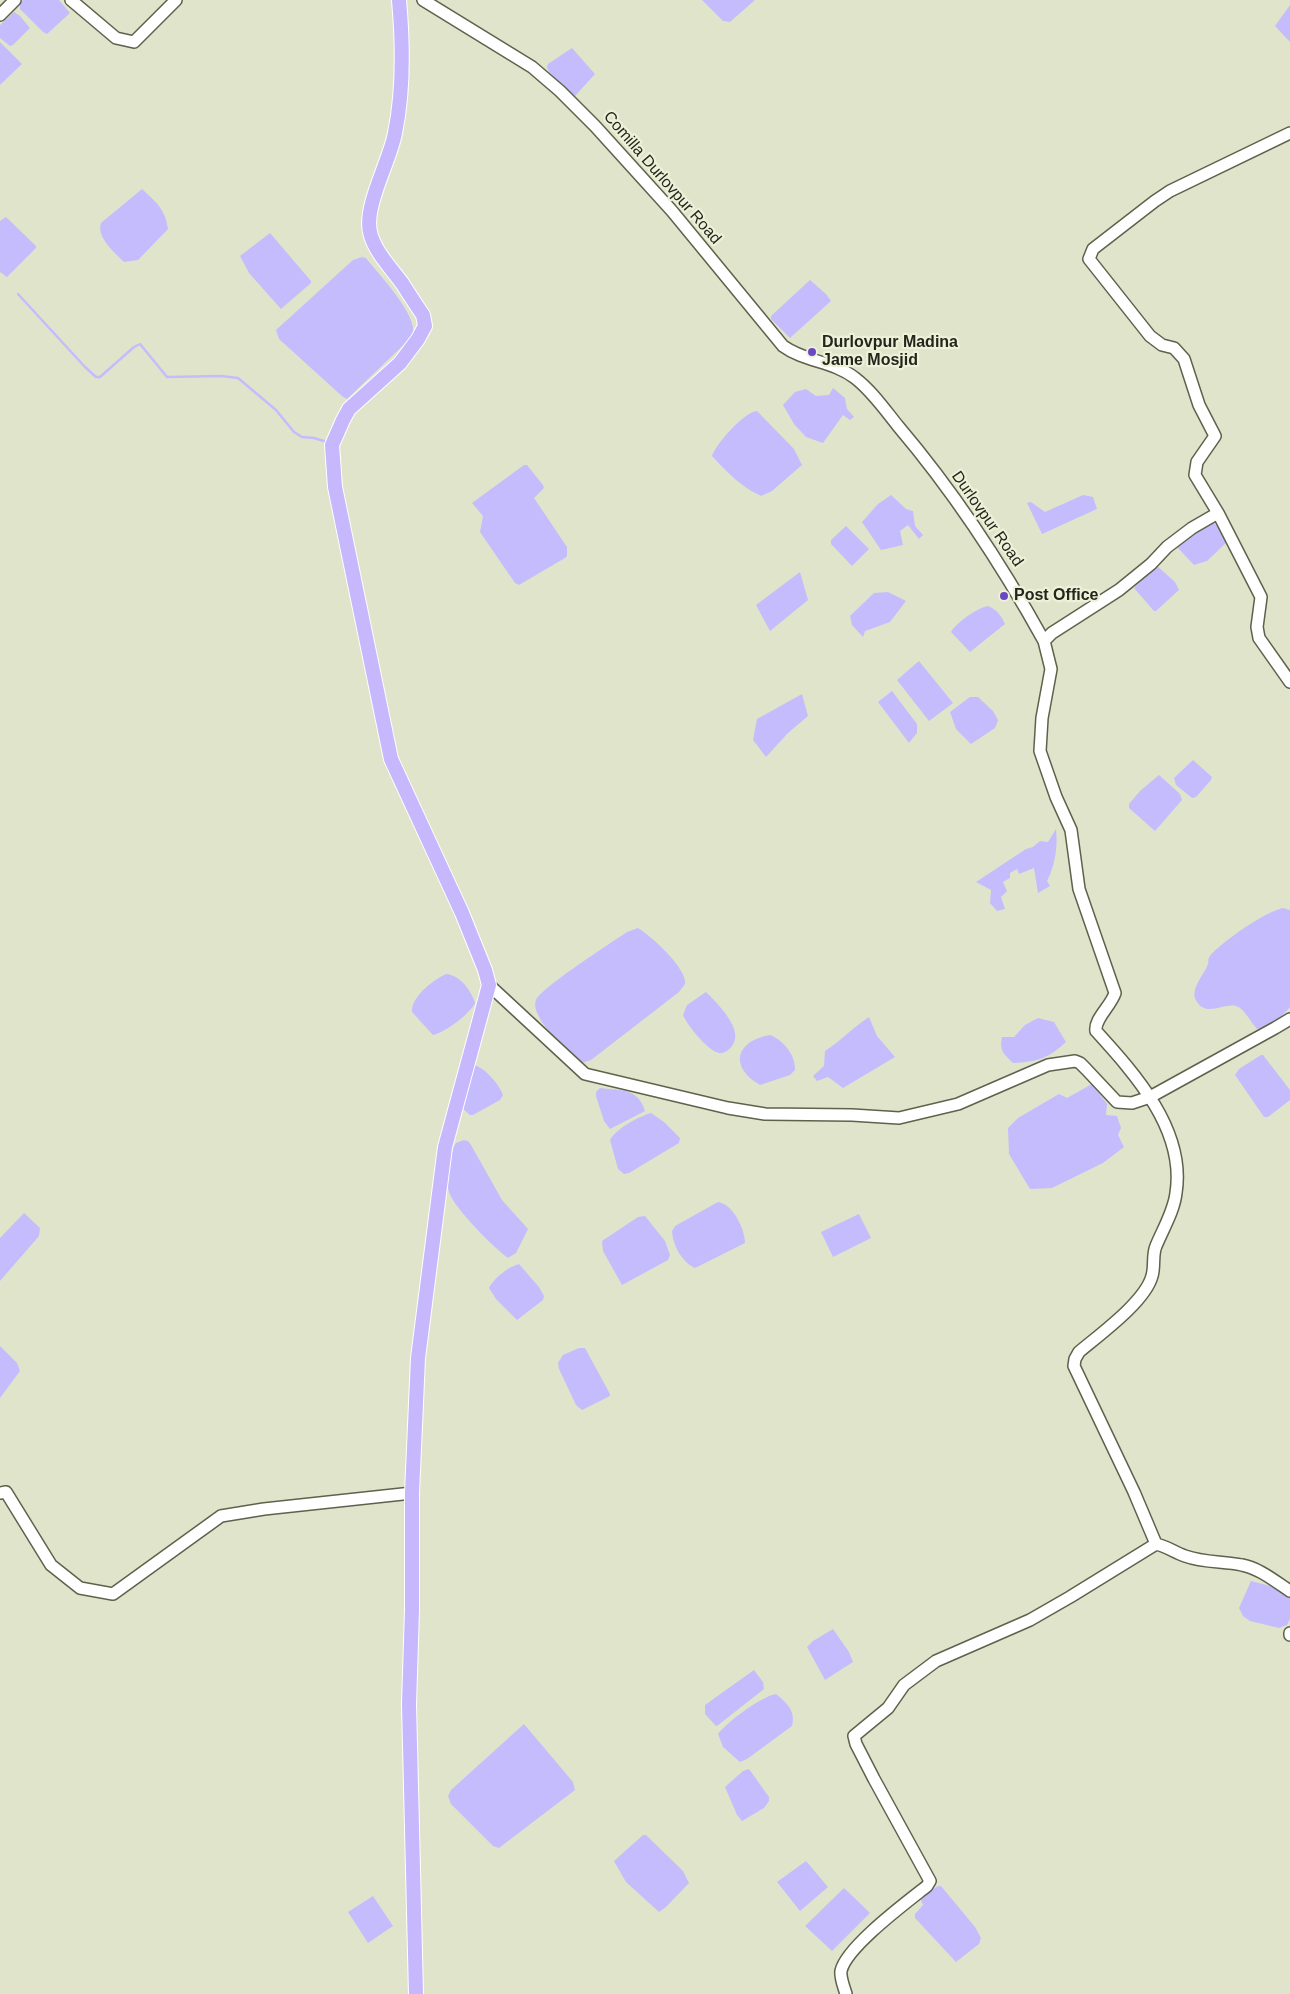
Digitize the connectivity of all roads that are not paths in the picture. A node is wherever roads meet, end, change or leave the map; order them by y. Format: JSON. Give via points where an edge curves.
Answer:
{"nodes":[{"id":1,"x":15,"y":0,"type":"edge"},
{"id":2,"x":71,"y":0,"type":"edge"},
{"id":3,"x":176,"y":0,"type":"edge"},
{"id":4,"x":399,"y":0,"type":"edge"},
{"id":5,"x":423,"y":0,"type":"edge"},
{"id":6,"x":0,"y":15,"type":"edge"},
{"id":7,"x":1290,"y":133,"type":"edge"},
{"id":8,"x":864,"y":385,"type":"joint"},
{"id":9,"x":1218,"y":513,"type":"junction"},
{"id":10,"x":1044,"y":641,"type":"junction"},
{"id":11,"x":1290,"y":682,"type":"edge"},
{"id":12,"x":489,"y":985,"type":"junction"},
{"id":13,"x":1290,"y":1019,"type":"edge"},
{"id":14,"x":1150,"y":1097,"type":"junction"},
{"id":15,"x":0,"y":1493,"type":"edge"},
{"id":16,"x":412,"y":1493,"type":"junction"},
{"id":17,"x":1156,"y":1544,"type":"junction"},
{"id":18,"x":1290,"y":1591,"type":"edge"},
{"id":19,"x":416,"y":1994,"type":"edge"},
{"id":20,"x":846,"y":1994,"type":"edge"}],
"edges":[{"from":1,"to":6,"type":"street"},
{"from":2,"to":3,"type":"street","via":[[116,38],[134,42]]},
{"from":4,"to":12,"type":"main road","via":[[403,62],[396,131],[377,186],[370,232],[378,251],[423,315],[425,326],[400,363],[349,409],[332,445],[335,487],[391,760],[462,913]]},
{"from":5,"to":8,"type":"street","name":"Comilla Durlovpur Road","via":[[532,66],[565,95],[677,217],[783,346],[801,357],[845,370]]},
{"from":7,"to":9,"type":"street","via":[[1170,191],[1126,222],[1089,256],[1150,336],[1162,346],[1174,348],[1184,359],[1199,406],[1215,436],[1197,462],[1195,475]]},
{"from":8,"to":10,"type":"street","name":"Durlovpur Road","via":[[911,442],[992,553]]},
{"from":9,"to":10,"type":"street","via":[[1192,528],[1112,595]]},
{"from":9,"to":11,"type":"street","via":[[1261,596],[1257,627],[1259,638]]},
{"from":10,"to":14,"type":"street","name":"Durlovpur Road","via":[[1051,669],[1040,751],[1071,830],[1079,889],[1115,993],[1112,1003],[1097,1021],[1096,1031]]},
{"from":12,"to":14,"type":"street","via":[[584,1074],[728,1108],[765,1114],[899,1118],[958,1104],[1048,1065],[1074,1061],[1080,1062],[1117,1102],[1132,1103]]},
{"from":12,"to":16,"type":"main road","via":[[444,1147],[418,1358]]},
{"from":13,"to":14,"type":"street"},
{"from":14,"to":17,"type":"street","via":[[1166,1128],[1177,1171],[1172,1209],[1155,1249],[1152,1276],[1145,1290],[1124,1315],[1079,1352],[1074,1366]]},
{"from":15,"to":16,"type":"street","via":[[6,1492],[51,1565],[80,1588],[113,1594],[221,1516]]},
{"from":16,"to":19,"type":"main road","via":[[409,1704]]},
{"from":17,"to":18,"type":"street","via":[[1184,1556],[1244,1565]]},
{"from":17,"to":20,"type":"street","via":[[1030,1620],[936,1661],[904,1685],[888,1708],[854,1736],[930,1881],[869,1934],[844,1963],[840,1973]]}]}
